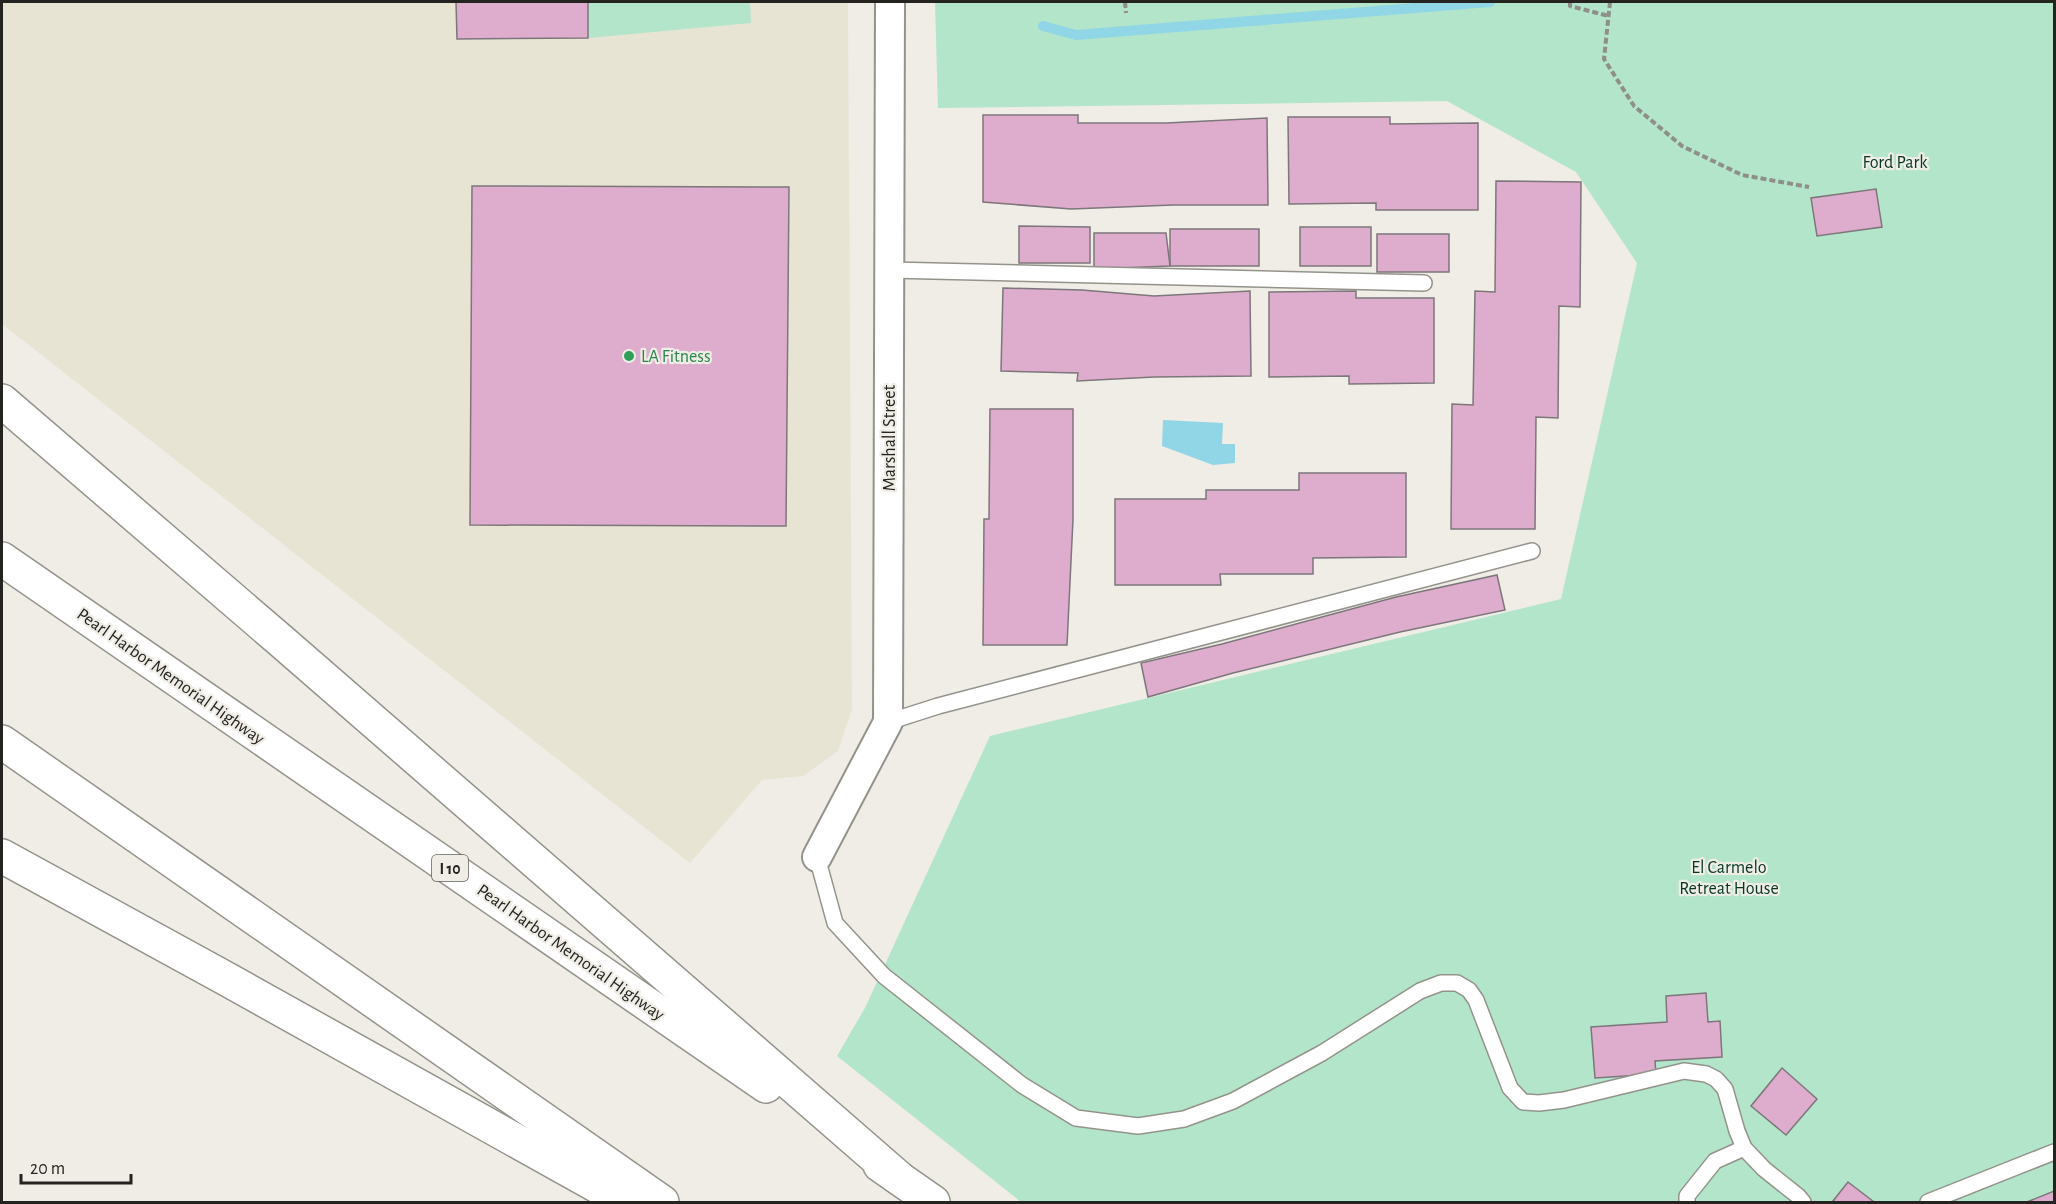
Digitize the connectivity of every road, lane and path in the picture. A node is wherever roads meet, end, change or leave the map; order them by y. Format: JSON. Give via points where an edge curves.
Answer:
{"nodes":[{"id":1,"x":890,"y":2,"type":"edge"},
{"id":2,"x":1125,"y":2,"type":"edge"},
{"id":3,"x":1610,"y":2,"type":"edge"},
{"id":4,"x":1570,"y":4,"type":"edge"},
{"id":5,"x":1126,"y":13,"type":"dead end"},
{"id":6,"x":1609,"y":16,"type":"junction"},
{"id":7,"x":1809,"y":187,"type":"dead end"},
{"id":8,"x":890,"y":270,"type":"junction"},
{"id":9,"x":1424,"y":283,"type":"dead end"},
{"id":10,"x":2,"y":401,"type":"edge"},
{"id":11,"x":1532,"y":551,"type":"dead end"},
{"id":12,"x":2,"y":559,"type":"edge"},
{"id":13,"x":888,"y":722,"type":"junction"},
{"id":14,"x":2,"y":742,"type":"edge"},
{"id":15,"x":2,"y":856,"type":"edge"},
{"id":16,"x":817,"y":857,"type":"joint"},
{"id":17,"x":1744,"y":1148,"type":"junction"},
{"id":18,"x":2055,"y":1152,"type":"edge"},
{"id":19,"x":898,"y":1178,"type":"junction"},
{"id":20,"x":626,"y":1203,"type":"edge"},
{"id":21,"x":662,"y":1203,"type":"edge"},
{"id":22,"x":933,"y":1203,"type":"edge"},
{"id":23,"x":1687,"y":1203,"type":"edge"},
{"id":24,"x":1803,"y":1203,"type":"edge"},
{"id":25,"x":1928,"y":1203,"type":"edge"}],
"edges":[{"from":1,"to":8,"type":"street","name":"Marshall Street"},
{"from":2,"to":5,"type":"path"},
{"from":3,"to":6,"type":"path"},
{"from":4,"to":6,"type":"path"},
{"from":6,"to":7,"type":"path","via":[[1604,59],[1634,106],[1682,146],[1742,175]]},
{"from":8,"to":9,"type":"lane"},
{"from":8,"to":13,"type":"street","name":"Marshall Street"},
{"from":10,"to":19,"type":"highway"},
{"from":11,"to":13,"type":"lane"},
{"from":12,"to":19,"type":"highway","name":"Pearl Harbor Memorial Highway","number":"I 10"},
{"from":13,"to":16,"type":"street","name":"Marshall Street"},
{"from":14,"to":21,"type":"highway"},
{"from":15,"to":20,"type":"highway"},
{"from":16,"to":17,"type":"lane","via":[[835,923],[884,976],[1022,1086],[1076,1118],[1138,1126],[1184,1119],[1233,1101],[1322,1053],[1420,991],[1441,983],[1457,983],[1476,1000],[1510,1088],[1523,1102],[1564,1100],[1684,1071],[1706,1074],[1725,1089]]},
{"from":17,"to":23,"type":"lane","via":[[1715,1161],[1686,1196]]},
{"from":17,"to":24,"type":"lane"},
{"from":18,"to":25,"type":"lane"},
{"from":19,"to":22,"type":"highway","name":"Pearl Harbor Memorial Highway","number":"I 10"}]}
